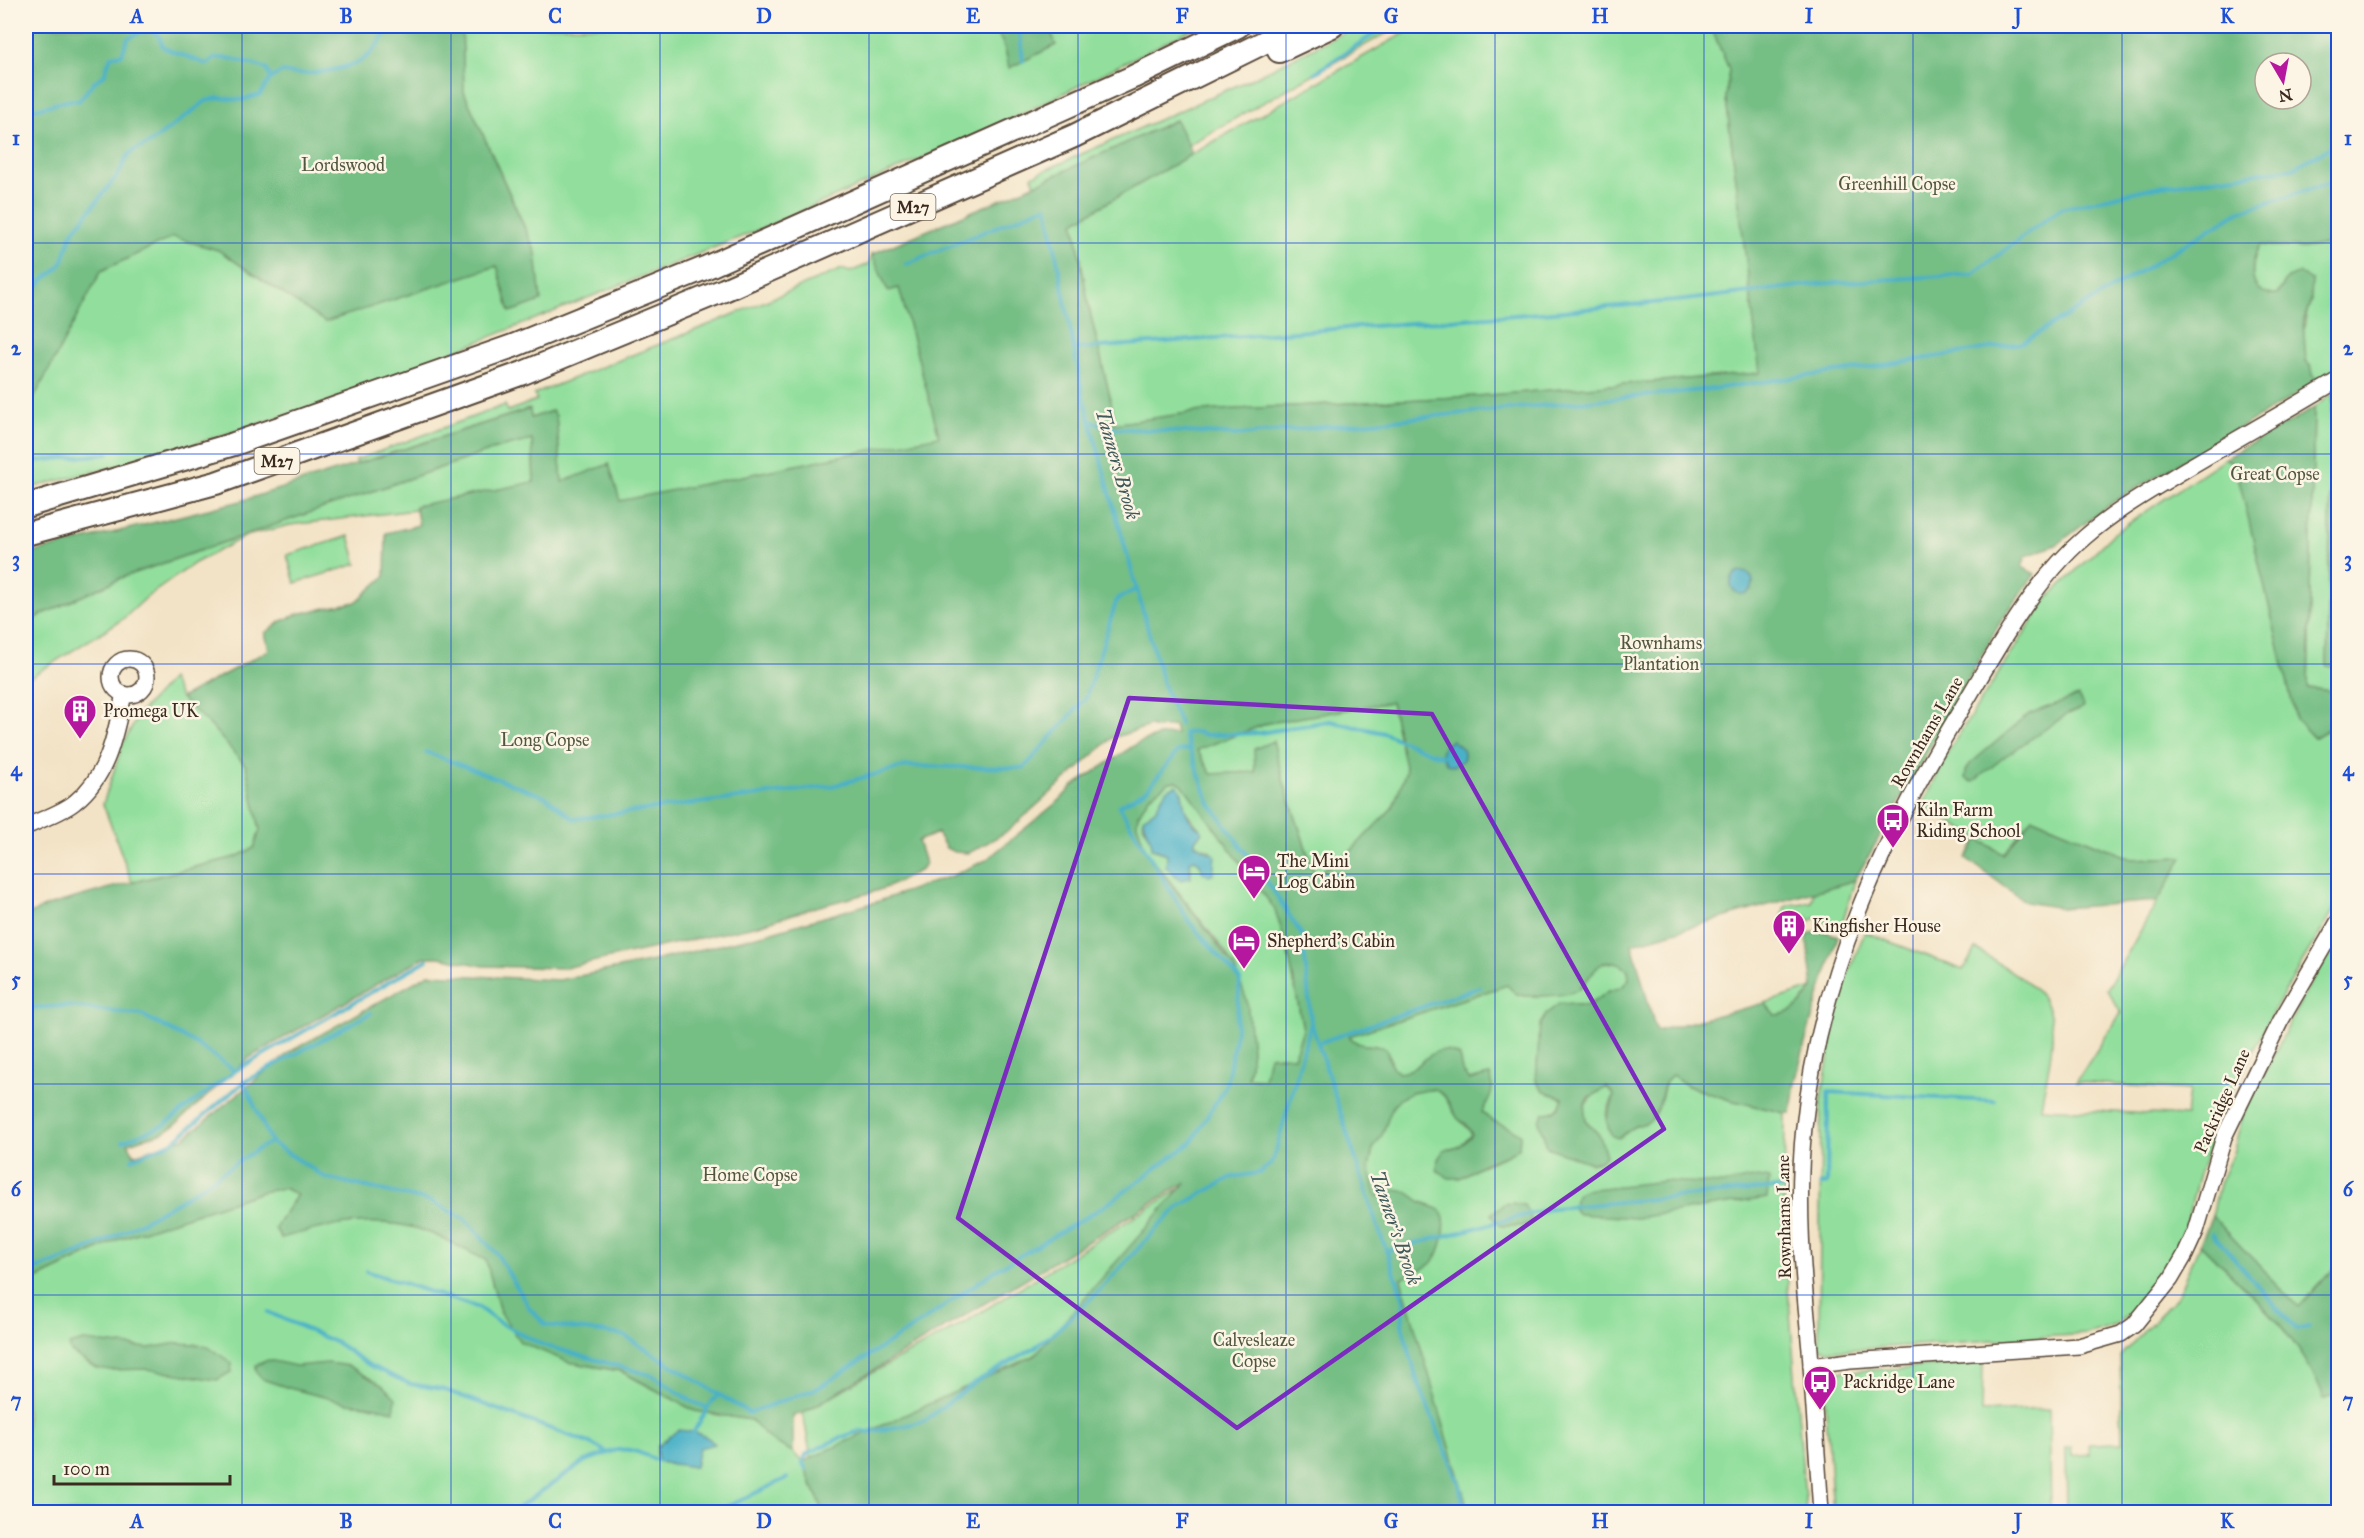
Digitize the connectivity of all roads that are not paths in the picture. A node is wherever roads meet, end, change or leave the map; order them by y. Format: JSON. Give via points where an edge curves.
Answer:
{"nodes":[{"id":1,"x":1238,"y":26,"type":"edge"},
{"id":2,"x":1297,"y":26,"type":"edge"},
{"id":3,"x":1332,"y":26,"type":"edge"},
{"id":4,"x":1074,"y":136,"type":"junction"},
{"id":5,"x":2338,"y":380,"type":"edge"},
{"id":6,"x":26,"y":506,"type":"edge"},
{"id":7,"x":26,"y":534,"type":"edge"},
{"id":8,"x":124,"y":694,"type":"dead end"},
{"id":9,"x":26,"y":826,"type":"edge"},
{"id":10,"x":2338,"y":922,"type":"edge"},
{"id":11,"x":1811,"y":1366,"type":"junction"},
{"id":12,"x":1821,"y":1512,"type":"edge"}],
"edges":[{"from":1,"to":6,"type":"highway","number":"M27","via":[[1122,82],[705,268],[523,342],[234,444]]},
{"from":2,"to":4,"type":"highway","number":"M27"},
{"from":3,"to":4,"type":"highway","number":"M27","via":[[1233,73]]},
{"from":4,"to":7,"type":"highway","number":"M27","via":[[724,290],[523,373],[216,483]]},
{"from":5,"to":11,"type":"street","name":"Rownhams Lane","via":[[2149,491],[2069,551],[2026,606],[1925,770],[1891,836],[1846,940],[1826,1004],[1811,1074],[1803,1130],[1801,1251]]},
{"from":8,"to":9,"type":"street","via":[[106,762],[93,786],[74,803]]},
{"from":10,"to":11,"type":"street","name":"Packridge Lane","via":[[2280,1022],[2224,1137],[2185,1256],[2134,1325],[2121,1334],[2079,1346]]},
{"from":11,"to":12,"type":"street","name":"Rownhams Lane"}]}
